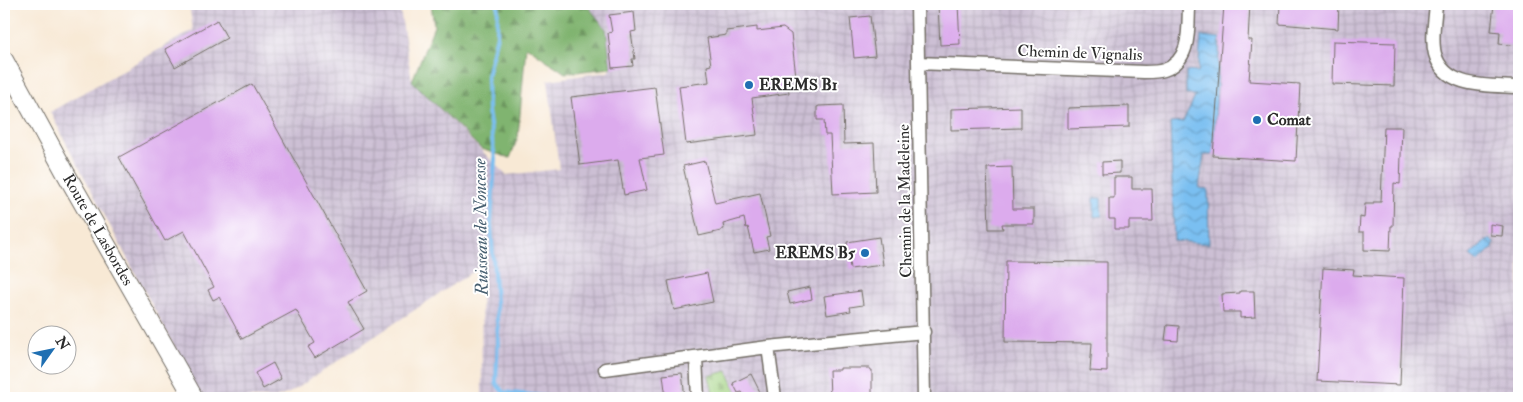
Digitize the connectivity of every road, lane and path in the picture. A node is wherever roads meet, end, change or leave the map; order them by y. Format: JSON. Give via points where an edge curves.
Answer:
{"nodes":[{"id":1,"x":917,"y":4,"type":"edge"},
{"id":2,"x":1189,"y":4,"type":"edge"},
{"id":3,"x":1436,"y":4,"type":"edge"},
{"id":4,"x":4,"y":60,"type":"edge"},
{"id":5,"x":918,"y":63,"type":"junction"},
{"id":6,"x":1519,"y":87,"type":"edge"},
{"id":7,"x":924,"y":332,"type":"junction"},
{"id":8,"x":768,"y":347,"type":"junction"},
{"id":9,"x":696,"y":358,"type":"junction"},
{"id":10,"x":605,"y":369,"type":"dead end"},
{"id":11,"x":194,"y":398,"type":"edge"},
{"id":12,"x":698,"y":398,"type":"edge"},
{"id":13,"x":775,"y":398,"type":"edge"},
{"id":14,"x":924,"y":398,"type":"edge"}],
"edges":[{"from":1,"to":5,"type":"street","name":"Chemin de la Madeleine"},
{"from":2,"to":5,"type":"street","name":"Chemin de Vignalis","via":[[1186,47],[1174,66],[1163,70],[1144,72]]},
{"from":3,"to":6,"type":"street","via":[[1434,43],[1440,66],[1457,80],[1470,84]]},
{"from":4,"to":11,"type":"street","name":"Route de Lasbordes","via":[[60,165]]},
{"from":5,"to":7,"type":"street","name":"Chemin de la Madeleine"},
{"from":7,"to":8,"type":"street"},
{"from":7,"to":14,"type":"street","name":"Chemin de la Madeleine"},
{"from":8,"to":9,"type":"street"},
{"from":8,"to":13,"type":"street"},
{"from":9,"to":10,"type":"street"},
{"from":9,"to":12,"type":"street"}]}
